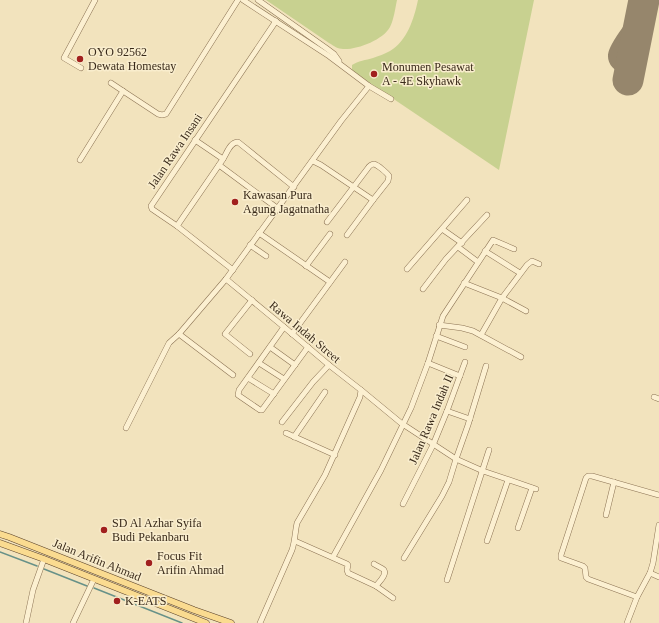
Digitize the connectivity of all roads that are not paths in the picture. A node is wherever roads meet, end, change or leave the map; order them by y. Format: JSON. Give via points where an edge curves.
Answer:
{"nodes":[{"id":1,"x":95,"y":0,"type":"edge"},
{"id":2,"x":238,"y":0,"type":"edge"},
{"id":3,"x":243,"y":0,"type":"edge"},
{"id":4,"x":258,"y":0,"type":"edge"},
{"id":5,"x":276,"y":21,"type":"junction"},
{"id":6,"x":81,"y":68,"type":"dead end"},
{"id":7,"x":344,"y":68,"type":"junction"},
{"id":8,"x":110,"y":83,"type":"dead end"},
{"id":9,"x":369,"y":86,"type":"junction"},
{"id":10,"x":122,"y":91,"type":"junction"},
{"id":11,"x":391,"y":99,"type":"dead end"},
{"id":12,"x":195,"y":140,"type":"junction"},
{"id":13,"x":224,"y":159,"type":"junction"},
{"id":14,"x":80,"y":160,"type":"dead end"},
{"id":15,"x":312,"y":161,"type":"junction"},
{"id":16,"x":219,"y":165,"type":"junction"},
{"id":17,"x":294,"y":187,"type":"junction"},
{"id":18,"x":353,"y":187,"type":"junction"},
{"id":19,"x":373,"y":200,"type":"junction"},
{"id":20,"x":467,"y":200,"type":"dead end"},
{"id":21,"x":277,"y":208,"type":"junction"},
{"id":22,"x":487,"y":215,"type":"dead end"},
{"id":23,"x":327,"y":222,"type":"dead end"},
{"id":24,"x":177,"y":226,"type":"junction"},
{"id":25,"x":442,"y":229,"type":"junction"},
{"id":26,"x":259,"y":233,"type":"junction"},
{"id":27,"x":330,"y":234,"type":"dead end"},
{"id":28,"x":346,"y":235,"type":"dead end"},
{"id":29,"x":250,"y":245,"type":"junction"},
{"id":30,"x":460,"y":245,"type":"junction"},
{"id":31,"x":514,"y":249,"type":"dead end"},
{"id":32,"x":485,"y":251,"type":"junction"},
{"id":33,"x":266,"y":256,"type":"dead end"},
{"id":34,"x":345,"y":262,"type":"dead end"},
{"id":35,"x":478,"y":262,"type":"junction"},
{"id":36,"x":539,"y":264,"type":"dead end"},
{"id":37,"x":306,"y":266,"type":"junction"},
{"id":38,"x":407,"y":269,"type":"dead end"},
{"id":39,"x":233,"y":270,"type":"junction"},
{"id":40,"x":520,"y":273,"type":"junction"},
{"id":41,"x":226,"y":279,"type":"junction"},
{"id":42,"x":330,"y":282,"type":"junction"},
{"id":43,"x":464,"y":283,"type":"junction"},
{"id":44,"x":423,"y":289,"type":"dead end"},
{"id":45,"x":502,"y":298,"type":"junction"},
{"id":46,"x":252,"y":300,"type":"junction"},
{"id":47,"x":526,"y":311,"type":"dead end"},
{"id":48,"x":439,"y":325,"type":"junction"},
{"id":49,"x":284,"y":327,"type":"junction"},
{"id":50,"x":179,"y":334,"type":"junction"},
{"id":51,"x":292,"y":334,"type":"junction"},
{"id":52,"x":481,"y":335,"type":"junction"},
{"id":53,"x":436,"y":336,"type":"junction"},
{"id":54,"x":270,"y":347,"type":"junction"},
{"id":55,"x":308,"y":347,"type":"junction"},
{"id":56,"x":465,"y":347,"type":"dead end"},
{"id":57,"x":250,"y":354,"type":"dead end"},
{"id":58,"x":521,"y":356,"type":"dead end"},
{"id":59,"x":465,"y":362,"type":"dead end"},
{"id":60,"x":259,"y":363,"type":"junction"},
{"id":61,"x":428,"y":363,"type":"junction"},
{"id":62,"x":295,"y":365,"type":"junction"},
{"id":63,"x":329,"y":365,"type":"junction"},
{"id":64,"x":486,"y":366,"type":"dead end"},
{"id":65,"x":233,"y":374,"type":"dead end"},
{"id":66,"x":460,"y":376,"type":"junction"},
{"id":67,"x":248,"y":378,"type":"junction"},
{"id":68,"x":284,"y":379,"type":"junction"},
{"id":69,"x":361,"y":390,"type":"junction"},
{"id":70,"x":324,"y":392,"type":"dead end"},
{"id":71,"x":274,"y":394,"type":"junction"},
{"id":72,"x":447,"y":411,"type":"junction"},
{"id":73,"x":470,"y":418,"type":"junction"},
{"id":74,"x":282,"y":422,"type":"dead end"},
{"id":75,"x":403,"y":424,"type":"junction"},
{"id":76,"x":126,"y":428,"type":"dead end"},
{"id":77,"x":286,"y":433,"type":"dead end"},
{"id":78,"x":294,"y":437,"type":"junction"},
{"id":79,"x":434,"y":445,"type":"junction"},
{"id":80,"x":489,"y":450,"type":"dead end"},
{"id":81,"x":335,"y":454,"type":"junction"},
{"id":82,"x":456,"y":459,"type":"junction"},
{"id":83,"x":483,"y":471,"type":"junction"},
{"id":84,"x":508,"y":480,"type":"junction"},
{"id":85,"x":614,"y":482,"type":"junction"},
{"id":86,"x":659,"y":495,"type":"edge"},
{"id":87,"x":403,"y":504,"type":"dead end"},
{"id":88,"x":606,"y":515,"type":"dead end"},
{"id":89,"x":659,"y":525,"type":"edge"},
{"id":90,"x":518,"y":528,"type":"dead end"},
{"id":91,"x":0,"y":534,"type":"edge"},
{"id":92,"x":295,"y":541,"type":"junction"},
{"id":93,"x":487,"y":541,"type":"dead end"},
{"id":94,"x":0,"y":543,"type":"edge"},
{"id":95,"x":333,"y":557,"type":"junction"},
{"id":96,"x":404,"y":558,"type":"dead end"},
{"id":97,"x":44,"y":559,"type":"junction"},
{"id":98,"x":374,"y":564,"type":"dead end"},
{"id":99,"x":650,"y":573,"type":"junction"},
{"id":100,"x":659,"y":576,"type":"edge"},
{"id":101,"x":94,"y":579,"type":"junction"},
{"id":102,"x":447,"y":580,"type":"dead end"},
{"id":103,"x":376,"y":586,"type":"junction"},
{"id":104,"x":163,"y":597,"type":"junction"},
{"id":105,"x":637,"y":597,"type":"junction"},
{"id":106,"x":393,"y":598,"type":"dead end"},
{"id":107,"x":160,"y":605,"type":"junction"},
{"id":108,"x":26,"y":623,"type":"edge"},
{"id":109,"x":73,"y":623,"type":"edge"},
{"id":110,"x":206,"y":623,"type":"edge"},
{"id":111,"x":231,"y":623,"type":"edge"},
{"id":112,"x":260,"y":623,"type":"edge"},
{"id":113,"x":627,"y":623,"type":"edge"}],
"edges":[{"from":1,"to":6,"type":"street","via":[[64,58]]},
{"from":2,"to":10,"type":"street","via":[[166,114],[158,114]]},
{"from":3,"to":5,"type":"street"},
{"from":4,"to":7,"type":"street","via":[[334,54]]},
{"from":5,"to":7,"type":"street"},
{"from":5,"to":12,"type":"street","name":"Jalan Rawa Insani"},
{"from":7,"to":9,"type":"street"},
{"from":8,"to":10,"type":"street"},
{"from":9,"to":11,"type":"street"},
{"from":9,"to":15,"type":"street"},
{"from":10,"to":14,"type":"street"},
{"from":12,"to":13,"type":"street"},
{"from":12,"to":24,"type":"street","name":"Jalan Rawa Insani","via":[[151,204],[152,209]]},
{"from":13,"to":16,"type":"street"},
{"from":13,"to":17,"type":"street","via":[[232,144],[238,142]]},
{"from":15,"to":17,"type":"street"},
{"from":15,"to":18,"type":"street","via":[[321,164]]},
{"from":16,"to":21,"type":"street"},
{"from":16,"to":24,"type":"street"},
{"from":17,"to":21,"type":"street"},
{"from":18,"to":19,"type":"street"},
{"from":18,"to":19,"type":"street","via":[[368,168],[376,165],[387,173],[389,178]]},
{"from":18,"to":23,"type":"street"},
{"from":19,"to":28,"type":"street"},
{"from":20,"to":25,"type":"street"},
{"from":21,"to":26,"type":"street"},
{"from":22,"to":30,"type":"street"},
{"from":24,"to":39,"type":"street","name":"Jalan Rawa Insani"},
{"from":25,"to":30,"type":"street"},
{"from":25,"to":38,"type":"street"},
{"from":26,"to":29,"type":"street"},
{"from":26,"to":37,"type":"street"},
{"from":27,"to":37,"type":"street"},
{"from":29,"to":33,"type":"street"},
{"from":29,"to":39,"type":"street"},
{"from":30,"to":35,"type":"street"},
{"from":30,"to":44,"type":"street"},
{"from":31,"to":32,"type":"street","via":[[493,240]]},
{"from":32,"to":35,"type":"street"},
{"from":32,"to":40,"type":"street"},
{"from":34,"to":42,"type":"street"},
{"from":35,"to":43,"type":"street"},
{"from":36,"to":40,"type":"street","via":[[530,262]]},
{"from":37,"to":42,"type":"street"},
{"from":39,"to":41,"type":"street"},
{"from":40,"to":45,"type":"street"},
{"from":41,"to":46,"type":"street","name":"Rawa Indah Street"},
{"from":41,"to":50,"type":"street"},
{"from":42,"to":51,"type":"street"},
{"from":43,"to":45,"type":"street"},
{"from":43,"to":48,"type":"street"},
{"from":45,"to":47,"type":"street"},
{"from":45,"to":52,"type":"street"},
{"from":46,"to":49,"type":"street","name":"Rawa Indah Street"},
{"from":46,"to":57,"type":"street","via":[[225,334]]},
{"from":48,"to":52,"type":"street","via":[[467,329]]},
{"from":48,"to":53,"type":"street"},
{"from":49,"to":51,"type":"street","name":"Rawa Indah Street"},
{"from":49,"to":54,"type":"street"},
{"from":50,"to":65,"type":"street"},
{"from":50,"to":76,"type":"street","via":[[165,350]]},
{"from":51,"to":55,"type":"street","name":"Rawa Indah Street"},
{"from":52,"to":58,"type":"street"},
{"from":53,"to":56,"type":"street"},
{"from":53,"to":61,"type":"street"},
{"from":54,"to":60,"type":"street"},
{"from":54,"to":62,"type":"street"},
{"from":55,"to":62,"type":"street"},
{"from":55,"to":63,"type":"street","name":"Rawa Indah Street"},
{"from":59,"to":66,"type":"street","name":"Jalan Rawa Indah II"},
{"from":60,"to":67,"type":"street"},
{"from":60,"to":68,"type":"street"},
{"from":61,"to":66,"type":"street"},
{"from":61,"to":75,"type":"street"},
{"from":62,"to":68,"type":"street"},
{"from":63,"to":69,"type":"street","name":"Rawa Indah Street"},
{"from":63,"to":74,"type":"street"},
{"from":64,"to":73,"type":"street"},
{"from":66,"to":72,"type":"street","name":"Jalan Rawa Indah II"},
{"from":67,"to":71,"type":"street"},
{"from":67,"to":71,"type":"street","via":[[238,395],[260,410]]},
{"from":68,"to":71,"type":"street"},
{"from":69,"to":75,"type":"street","name":"Rawa Indah Street"},
{"from":69,"to":81,"type":"street"},
{"from":70,"to":78,"type":"street"},
{"from":72,"to":73,"type":"street"},
{"from":72,"to":79,"type":"street","name":"Jalan Rawa Indah II"},
{"from":73,"to":82,"type":"street"},
{"from":75,"to":79,"type":"street","name":"Rawa Indah Street"},
{"from":75,"to":95,"type":"street"},
{"from":77,"to":78,"type":"street"},
{"from":78,"to":81,"type":"street"},
{"from":79,"to":82,"type":"street","name":"Rawa Indah Street"},
{"from":79,"to":87,"type":"street","name":"Jalan Rawa Indah II"},
{"from":80,"to":83,"type":"street"},
{"from":81,"to":92,"type":"street","via":[[297,523]]},
{"from":82,"to":83,"type":"street","name":"Rawa Indah Street"},
{"from":82,"to":96,"type":"street","via":[[446,489]]},
{"from":83,"to":84,"type":"street","name":"Rawa Indah Street"},
{"from":83,"to":102,"type":"street"},
{"from":84,"to":90,"type":"street","name":"Rawa Indah Street","via":[[534,488]]},
{"from":84,"to":93,"type":"street"},
{"from":85,"to":86,"type":"street"},
{"from":85,"to":88,"type":"street"},
{"from":85,"to":105,"type":"street","via":[[592,476],[586,478],[561,558],[583,566],[588,579]]},
{"from":89,"to":99,"type":"street"},
{"from":91,"to":104,"type":"main road","name":"Jalan Arifin Ahmad"},
{"from":92,"to":95,"type":"street"},
{"from":92,"to":112,"type":"street"},
{"from":94,"to":97,"type":"main road","name":"Jalan Arifin Ahmad"},
{"from":95,"to":103,"type":"street","via":[[347,564],[348,573]]},
{"from":97,"to":101,"type":"main road","name":"Jalan Arifin Ahmad"},
{"from":97,"to":108,"type":"street","via":[[33,590]]},
{"from":98,"to":103,"type":"street","via":[[385,572]]},
{"from":99,"to":100,"type":"street"},
{"from":99,"to":105,"type":"street"},
{"from":101,"to":107,"type":"main road","name":"Jalan Arifin Ahmad"},
{"from":101,"to":109,"type":"street"},
{"from":103,"to":106,"type":"street"},
{"from":104,"to":107,"type":"main road"},
{"from":104,"to":111,"type":"main road","name":"Jalan Arifin Ahmad"},
{"from":105,"to":113,"type":"street"},
{"from":107,"to":110,"type":"main road","name":"Jalan Arifin Ahmad"}]}
